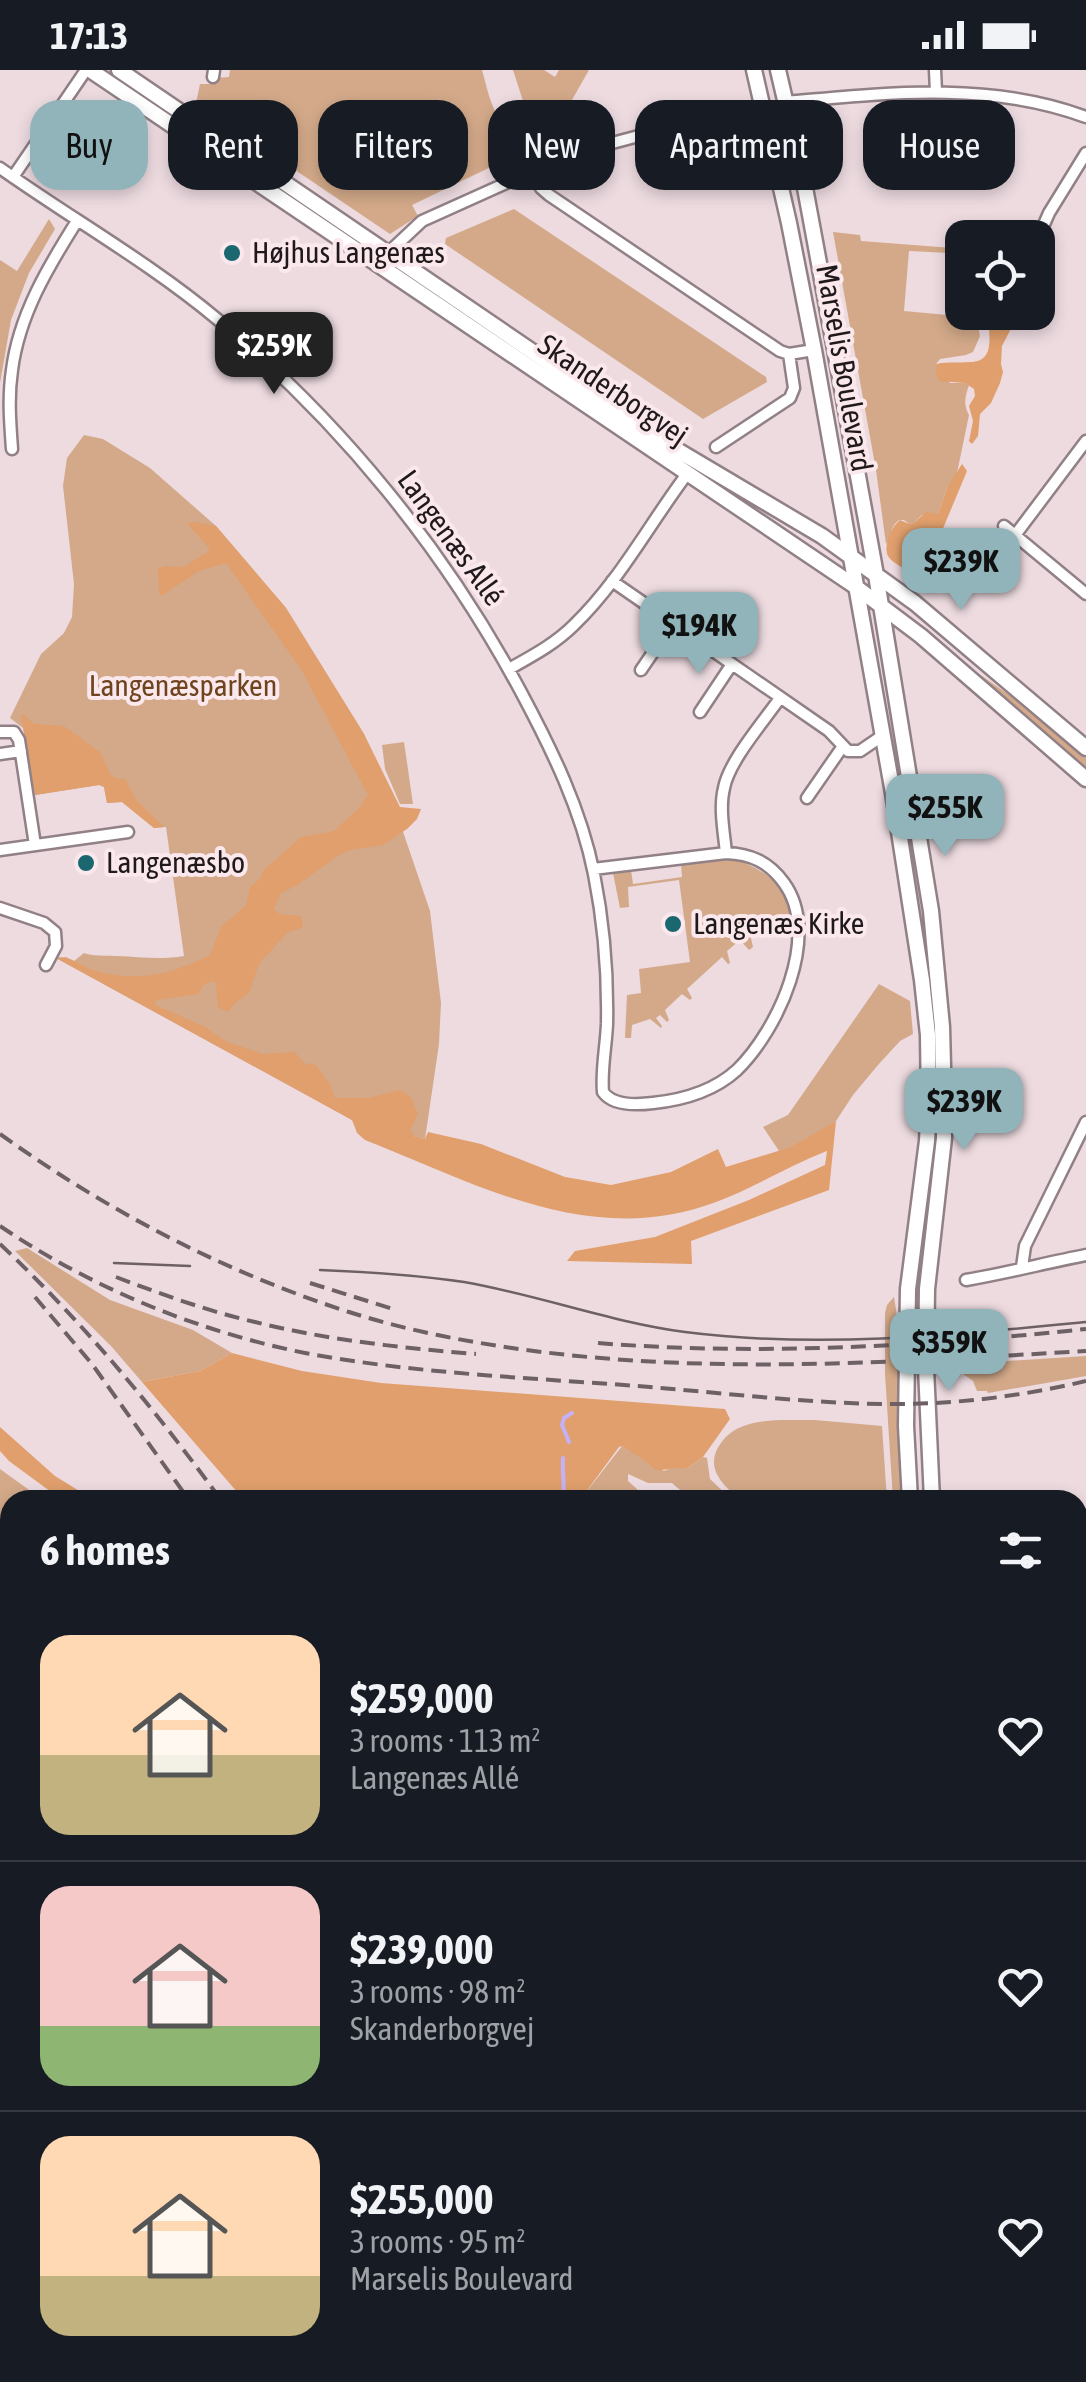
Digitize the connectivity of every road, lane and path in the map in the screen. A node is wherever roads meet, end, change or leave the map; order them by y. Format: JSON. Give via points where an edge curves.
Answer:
{"nodes":[{"id":1,"x":88,"y":70,"type":"edge"},
{"id":2,"x":118,"y":70,"type":"edge"},
{"id":3,"x":754,"y":70,"type":"edge"},
{"id":4,"x":778,"y":70,"type":"edge"},
{"id":5,"x":934,"y":70,"type":"edge"},
{"id":6,"x":936,"y":92,"type":"junction"},
{"id":7,"x":762,"y":100,"type":"edge"},
{"id":8,"x":786,"y":100,"type":"edge"},
{"id":9,"x":816,"y":100,"type":"edge"},
{"id":10,"x":1086,"y":117,"type":"edge"},
{"id":11,"x":1086,"y":153,"type":"edge"},
{"id":12,"x":0,"y":168,"type":"edge"},
{"id":13,"x":13,"y":177,"type":"junction"},
{"id":14,"x":491,"y":190,"type":"edge"},
{"id":15,"x":543,"y":190,"type":"edge"},
{"id":16,"x":782,"y":190,"type":"edge"},
{"id":17,"x":806,"y":190,"type":"edge"},
{"id":18,"x":1046,"y":220,"type":"edge"},
{"id":19,"x":77,"y":221,"type":"junction"},
{"id":20,"x":388,"y":253,"type":"junction"},
{"id":21,"x":814,"y":350,"type":"junction"},
{"id":22,"x":789,"y":354,"type":"junction"},
{"id":23,"x":1086,"y":441,"type":"edge"},
{"id":24,"x":716,"y":448,"type":"dead end"},
{"id":25,"x":12,"y":449,"type":"dead end"},
{"id":26,"x":687,"y":474,"type":"junction"},
{"id":27,"x":1004,"y":526,"type":"dead end"},
{"id":28,"x":1016,"y":534,"type":"junction"},
{"id":29,"x":850,"y":557,"type":"junction"},
{"id":30,"x":876,"y":575,"type":"junction"},
{"id":31,"x":612,"y":580,"type":"junction"},
{"id":32,"x":856,"y":588,"type":"junction"},
{"id":33,"x":1086,"y":594,"type":"edge"},
{"id":34,"x":882,"y":606,"type":"junction"},
{"id":35,"x":672,"y":623,"type":"junction"},
{"id":36,"x":732,"y":664,"type":"junction"},
{"id":37,"x":509,"y":669,"type":"junction"},
{"id":38,"x":641,"y":670,"type":"dead end"},
{"id":39,"x":780,"y":698,"type":"junction"},
{"id":40,"x":700,"y":712,"type":"dead end"},
{"id":41,"x":0,"y":732,"type":"edge"},
{"id":42,"x":882,"y":736,"type":"junction"},
{"id":43,"x":843,"y":746,"type":"junction"},
{"id":44,"x":1086,"y":748,"type":"edge"},
{"id":45,"x":21,"y":751,"type":"junction"},
{"id":46,"x":0,"y":754,"type":"edge"},
{"id":47,"x":1086,"y":780,"type":"edge"},
{"id":48,"x":807,"y":798,"type":"dead end"},
{"id":49,"x":128,"y":832,"type":"dead end"},
{"id":50,"x":36,"y":845,"type":"junction"},
{"id":51,"x":0,"y":850,"type":"edge"},
{"id":52,"x":726,"y":853,"type":"junction"},
{"id":53,"x":593,"y":869,"type":"junction"},
{"id":54,"x":0,"y":908,"type":"edge"},
{"id":55,"x":46,"y":966,"type":"dead end"},
{"id":56,"x":1086,"y":1122,"type":"edge"},
{"id":57,"x":1086,"y":1255,"type":"edge"},
{"id":58,"x":1022,"y":1267,"type":"junction"},
{"id":59,"x":966,"y":1280,"type":"dead end"},
{"id":60,"x":909,"y":1490,"type":"edge"},
{"id":61,"x":932,"y":1490,"type":"edge"}],
"edges":[{"from":1,"to":13,"type":"street"},
{"from":1,"to":26,"type":"main road","name":"Skanderborgvej"},
{"from":2,"to":20,"type":"main road","name":"Skanderborgvej"},
{"from":3,"to":7,"type":"main road","name":"Marselis Boulevard"},
{"from":4,"to":8,"type":"main road","name":"Marselis Boulevard"},
{"from":5,"to":6,"type":"street"},
{"from":6,"to":9,"type":"street"},
{"from":6,"to":10,"type":"street","via":[[1042,104]]},
{"from":11,"to":18,"type":"street"},
{"from":12,"to":13,"type":"street","name":"Langenæs Allé"},
{"from":13,"to":19,"type":"street","name":"Langenæs Allé"},
{"from":14,"to":20,"type":"street","via":[[422,221]]},
{"from":15,"to":22,"type":"street"},
{"from":16,"to":21,"type":"main road","name":"Marselis Boulevard"},
{"from":17,"to":30,"type":"main road","name":"Marselis Boulevard"},
{"from":19,"to":25,"type":"street","via":[[20,331],[9,406]]},
{"from":19,"to":37,"type":"street","name":"Langenæs Allé","via":[[214,316],[312,406],[436,554]]},
{"from":20,"to":29,"type":"main road","name":"Skanderborgvej","via":[[677,450]]},
{"from":21,"to":22,"type":"street"},
{"from":21,"to":29,"type":"main road","name":"Marselis Boulevard"},
{"from":22,"to":24,"type":"street","via":[[790,398]]},
{"from":23,"to":28,"type":"street"},
{"from":26,"to":31,"type":"street"},
{"from":26,"to":32,"type":"main road","name":"Skanderborgvej"},
{"from":27,"to":28,"type":"street"},
{"from":28,"to":33,"type":"street"},
{"from":29,"to":30,"type":"main road","name":"Skanderborgvej"},
{"from":29,"to":32,"type":"main road","name":"Marselis Boulevard"},
{"from":30,"to":34,"type":"main road","name":"Marselis Boulevard"},
{"from":30,"to":44,"type":"main road","name":"Skanderborgvej"},
{"from":31,"to":35,"type":"street"},
{"from":31,"to":37,"type":"street","via":[[574,625]]},
{"from":32,"to":34,"type":"main road","name":"Skanderborgvej"},
{"from":32,"to":42,"type":"main road","name":"Marselis Boulevard"},
{"from":34,"to":47,"type":"main road","name":"Skanderborgvej"},
{"from":34,"to":61,"type":"main road","name":"Marselis Boulevard","via":[[931,911],[942,1026],[944,1138],[926,1289]]},
{"from":35,"to":36,"type":"street"},
{"from":35,"to":38,"type":"street"},
{"from":36,"to":39,"type":"street"},
{"from":36,"to":40,"type":"street"},
{"from":37,"to":53,"type":"street","name":"Langenæs Allé","via":[[574,804]]},
{"from":39,"to":43,"type":"street"},
{"from":39,"to":52,"type":"street","via":[[724,787]]},
{"from":41,"to":45,"type":"street","via":[[14,732]]},
{"from":42,"to":43,"type":"street","via":[[860,752]]},
{"from":42,"to":60,"type":"main road","name":"Marselis Boulevard","via":[[928,1035],[928,1141],[908,1290]]},
{"from":43,"to":48,"type":"street"},
{"from":45,"to":46,"type":"street"},
{"from":45,"to":50,"type":"street"},
{"from":49,"to":50,"type":"street"},
{"from":50,"to":51,"type":"street"},
{"from":52,"to":53,"type":"street"},
{"from":52,"to":53,"type":"street","name":"Langenæs Allé","via":[[762,860],[797,906],[798,951],[783,999],[736,1071],[691,1096],[646,1104],[613,1101],[603,1092],[607,988]]},
{"from":54,"to":55,"type":"street","via":[[55,932]]},
{"from":56,"to":58,"type":"street","via":[[1025,1246]]},
{"from":57,"to":58,"type":"street"},
{"from":58,"to":59,"type":"street"}]}
